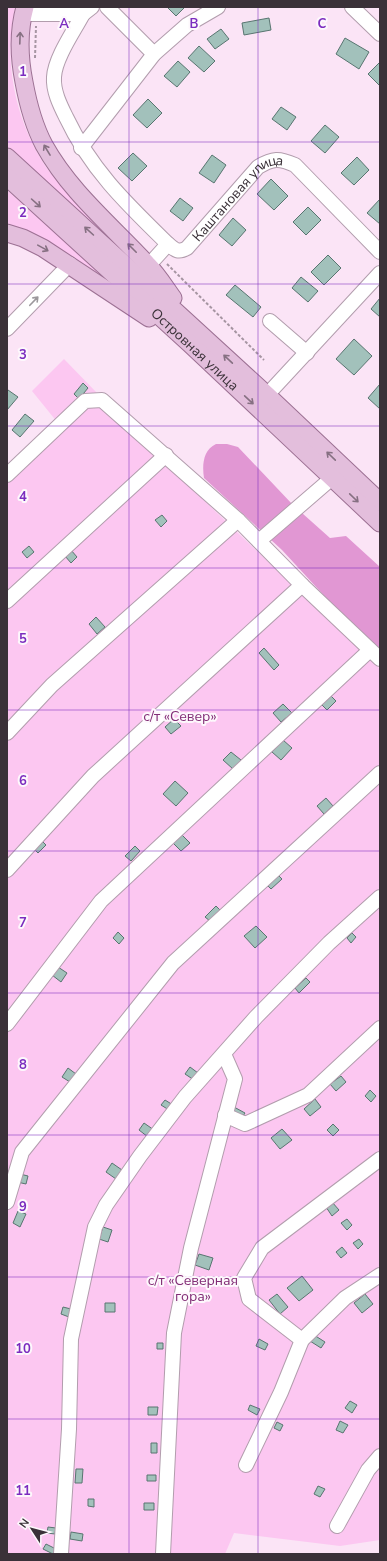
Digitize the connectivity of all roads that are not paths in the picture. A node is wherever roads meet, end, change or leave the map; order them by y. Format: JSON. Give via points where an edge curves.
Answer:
{"nodes":[{"id":1,"x":108,"y":7,"type":"edge"},
{"id":2,"x":218,"y":7,"type":"edge"},
{"id":3,"x":352,"y":7,"type":"edge"},
{"id":4,"x":24,"y":10,"type":"edge"},
{"id":5,"x":87,"y":10,"type":"edge"},
{"id":6,"x":380,"y":34,"type":"edge"},
{"id":7,"x":154,"y":54,"type":"junction"},
{"id":8,"x":81,"y":148,"type":"junction"},
{"id":9,"x":7,"y":157,"type":"edge"},
{"id":10,"x":7,"y":177,"type":"edge"},
{"id":11,"x":7,"y":233,"type":"edge"},
{"id":12,"x":168,"y":244,"type":"junction"},
{"id":13,"x":380,"y":252,"type":"edge"},
{"id":14,"x":70,"y":264,"type":"junction"},
{"id":15,"x":157,"y":264,"type":"junction"},
{"id":16,"x":380,"y":273,"type":"edge"},
{"id":17,"x":270,"y":321,"type":"dead end"},
{"id":18,"x":7,"y":330,"type":"edge"},
{"id":19,"x":195,"y":339,"type":"junction"},
{"id":20,"x":307,"y":352,"type":"junction"},
{"id":21,"x":267,"y":395,"type":"junction"},
{"id":22,"x":166,"y":455,"type":"junction"},
{"id":23,"x":7,"y":475,"type":"edge"},
{"id":24,"x":332,"y":478,"type":"junction"},
{"id":25,"x":380,"y":502,"type":"edge"},
{"id":26,"x":238,"y":520,"type":"junction"},
{"id":27,"x":380,"y":523,"type":"edge"},
{"id":28,"x":259,"y":541,"type":"junction"},
{"id":29,"x":302,"y":585,"type":"junction"},
{"id":30,"x":7,"y":601,"type":"edge"},
{"id":31,"x":375,"y":654,"type":"edge"},
{"id":32,"x":7,"y":733,"type":"edge"},
{"id":33,"x":380,"y":773,"type":"edge"},
{"id":34,"x":7,"y":870,"type":"edge"},
{"id":35,"x":380,"y":897,"type":"edge"},
{"id":36,"x":7,"y":1024,"type":"edge"},
{"id":37,"x":380,"y":1028,"type":"edge"},
{"id":38,"x":224,"y":1054,"type":"junction"},
{"id":39,"x":225,"y":1115,"type":"junction"},
{"id":40,"x":380,"y":1159,"type":"edge"},
{"id":41,"x":7,"y":1202,"type":"edge"},
{"id":42,"x":380,"y":1274,"type":"edge"},
{"id":43,"x":302,"y":1340,"type":"junction"},
{"id":44,"x":380,"y":1456,"type":"edge"},
{"id":45,"x":246,"y":1465,"type":"dead end"},
{"id":46,"x":337,"y":1526,"type":"dead end"},
{"id":47,"x":61,"y":1554,"type":"edge"},
{"id":48,"x":163,"y":1554,"type":"edge"}],
"edges":[{"from":1,"to":7,"type":"street"},
{"from":2,"to":7,"type":"street","via":[[187,25]]},
{"from":3,"to":6,"type":"street"},
{"from":4,"to":5,"type":"street"},
{"from":15,"to":4,"type":"main road","one_way":true,"via":[[78,193],[44,144],[33,120],[22,70],[20,34]]},
{"from":5,"to":8,"type":"street","via":[[56,66],[54,78],[59,103]]},
{"from":7,"to":8,"type":"street"},
{"from":8,"to":12,"type":"street","via":[[116,193]]},
{"from":19,"to":9,"type":"main road","name":"Островная улица","one_way":true},
{"from":10,"to":19,"type":"main road","name":"Островная улица","one_way":true},
{"from":11,"to":14,"type":"main road","one_way":true,"via":[[23,238]]},
{"from":12,"to":13,"type":"street","name":"Каштановая улица","via":[[176,250],[187,248],[258,167],[269,160],[284,160],[295,166]]},
{"from":12,"to":15,"type":"street","name":"Каштановая улица"},
{"from":18,"to":14,"type":"street","one_way":true},
{"from":14,"to":19,"type":"main road"},
{"from":15,"to":19,"type":"main road"},
{"from":16,"to":20,"type":"street"},
{"from":17,"to":20,"type":"street"},
{"from":21,"to":19,"type":"main road","name":"Островная улица","one_way":true},
{"from":19,"to":24,"type":"main road","name":"Островная улица","one_way":true},
{"from":20,"to":21,"type":"street"},
{"from":25,"to":21,"type":"main road","name":"Островная улица","one_way":true},
{"from":22,"to":23,"type":"street","via":[[102,400],[85,400]]},
{"from":22,"to":26,"type":"street"},
{"from":22,"to":30,"type":"street"},
{"from":24,"to":27,"type":"main road","name":"Островная улица","one_way":true},
{"from":24,"to":28,"type":"street"},
{"from":26,"to":28,"type":"street"},
{"from":26,"to":32,"type":"street","via":[[52,685]]},
{"from":28,"to":29,"type":"street"},
{"from":29,"to":31,"type":"street"},
{"from":29,"to":34,"type":"street","via":[[93,776]]},
{"from":31,"to":36,"type":"street","via":[[102,901]]},
{"from":33,"to":41,"type":"street","via":[[173,963],[22,1152]]},
{"from":35,"to":38,"type":"street","via":[[329,943],[256,1017]]},
{"from":37,"to":39,"type":"street","via":[[308,1095],[245,1124]]},
{"from":38,"to":39,"type":"street","via":[[235,1079]]},
{"from":38,"to":47,"type":"street","via":[[185,1097],[140,1156],[106,1205],[95,1227],[71,1339],[69,1429]]},
{"from":39,"to":48,"type":"street","via":[[190,1248],[174,1333]]},
{"from":40,"to":43,"type":"street","via":[[262,1248],[244,1278],[249,1299]]},
{"from":42,"to":43,"type":"street","via":[[346,1298]]},
{"from":43,"to":45,"type":"street","via":[[281,1392]]},
{"from":44,"to":46,"type":"street","via":[[368,1470]]}]}
